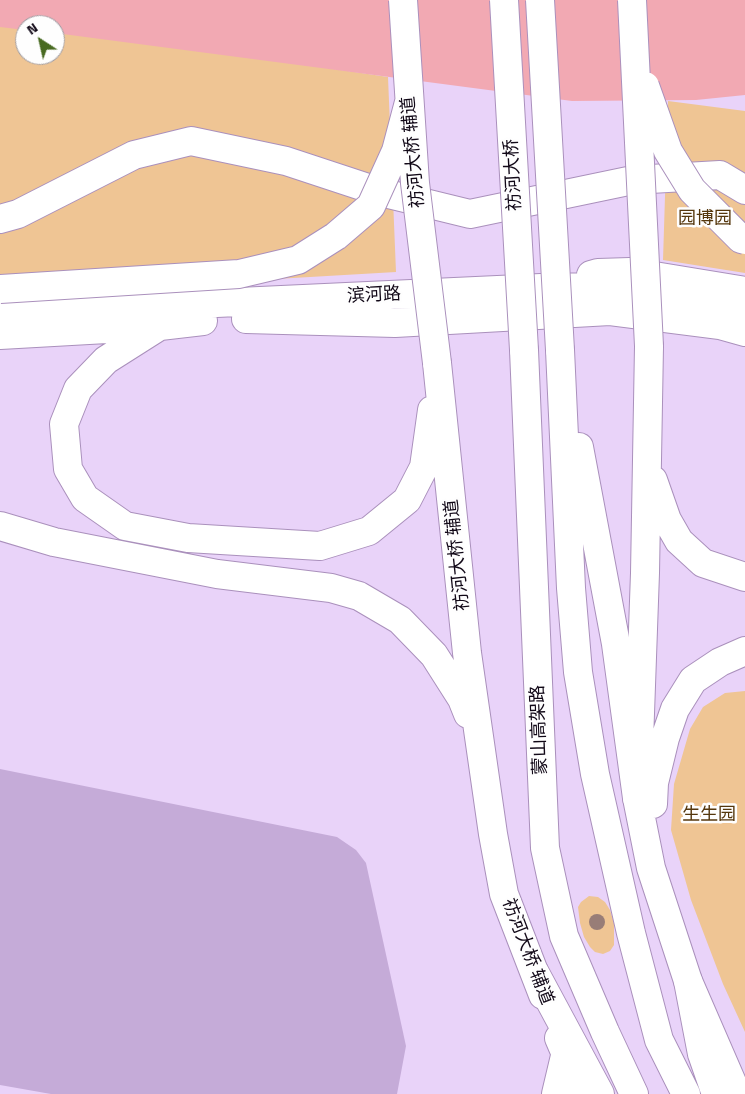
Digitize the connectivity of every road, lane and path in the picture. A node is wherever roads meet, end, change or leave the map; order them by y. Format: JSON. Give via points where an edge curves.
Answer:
{"nodes":[{"id":1,"x":404,"y":0,"type":"edge"},
{"id":2,"x":504,"y":0,"type":"edge"},
{"id":3,"x":540,"y":0,"type":"edge"},
{"id":4,"x":632,"y":0,"type":"edge"},
{"id":5,"x":635,"y":57,"type":"junction"},
{"id":6,"x":409,"y":102,"type":"junction"},
{"id":7,"x":745,"y":190,"type":"edge"},
{"id":8,"x":0,"y":219,"type":"edge"},
{"id":9,"x":745,"y":240,"type":"edge"},
{"id":10,"x":541,"y":288,"type":"junction"},
{"id":11,"x":0,"y":289,"type":"edge"},
{"id":12,"x":745,"y":291,"type":"edge"},
{"id":13,"x":745,"y":312,"type":"edge"},
{"id":14,"x":0,"y":313,"type":"edge"},
{"id":15,"x":160,"y":326,"type":"junction"},
{"id":16,"x":745,"y":332,"type":"edge"},
{"id":17,"x":0,"y":334,"type":"edge"},
{"id":18,"x":524,"y":350,"type":"joint"},
{"id":19,"x":560,"y":350,"type":"junction"},
{"id":20,"x":437,"y":364,"type":"junction"},
{"id":21,"x":647,"y":462,"type":"junction"},
{"id":22,"x":0,"y":526,"type":"edge"},
{"id":23,"x":745,"y":577,"type":"edge"},
{"id":24,"x":745,"y":651,"type":"edge"},
{"id":25,"x":479,"y":744,"type":"junction"},
{"id":26,"x":638,"y":798,"type":"junction"},
{"id":27,"x":651,"y":868,"type":"junction"},
{"id":28,"x":535,"y":973,"type":"junction"},
{"id":29,"x":565,"y":1056,"type":"junction"},
{"id":30,"x":728,"y":1089,"type":"edge"},
{"id":31,"x":556,"y":1094,"type":"edge"},
{"id":32,"x":583,"y":1094,"type":"edge"},
{"id":33,"x":600,"y":1094,"type":"edge"},
{"id":34,"x":634,"y":1094,"type":"edge"},
{"id":35,"x":686,"y":1094,"type":"edge"}],
"edges":[{"from":1,"to":6,"type":"main road","name":"祊河大桥 辅道","bridge":true},
{"from":2,"to":18,"type":"main road","name":"祊河大桥","bridge":true},
{"from":3,"to":19,"type":"main road","name":"祊河大桥","bridge":true},
{"from":4,"to":5,"type":"main road","bridge":true},
{"from":5,"to":9,"type":"main road","bridge":true,"via":[[668,151],[692,190]]},
{"from":5,"to":21,"type":"main road","bridge":true,"via":[[649,346]]},
{"from":6,"to":11,"type":"main road","bridge":true,"via":[[396,151],[371,206],[336,236],[298,260],[240,274]]},
{"from":6,"to":20,"type":"main road","name":"祊河大桥 辅道","bridge":true,"via":[[415,183]]},
{"from":7,"to":8,"type":"main road","via":[[720,175],[633,180],[470,214],[380,192],[286,161],[191,141],[134,155],[18,214]]},
{"from":10,"to":12,"type":"main road","via":[[598,273],[630,272]]},
{"from":10,"to":13,"type":"main road","name":"滨河路","via":[[602,287]]},
{"from":10,"to":14,"type":"main road","name":"滨河路"},
{"from":15,"to":16,"type":"main road","name":"滨河路","via":[[229,318],[396,323],[610,311],[720,325]]},
{"from":15,"to":17,"type":"main road","name":"滨河路"},
{"from":15,"to":20,"type":"main road","via":[[106,360],[78,389],[64,424],[68,469],[86,498],[125,526],[188,538],[320,546],[369,531],[407,500],[424,467]]},
{"from":18,"to":34,"type":"main road","name":"蒙山高架路","via":[[544,848],[564,936]]},
{"from":19,"to":26,"type":"main road","via":[[616,644]]},
{"from":19,"to":35,"type":"main road","via":[[578,672],[595,774],[659,1040]]},
{"from":20,"to":25,"type":"main road","name":"祊河大桥 辅道"},
{"from":21,"to":23,"type":"main road","via":[[667,520],[679,541],[703,563]]},
{"from":21,"to":26,"type":"main road"},
{"from":22,"to":25,"type":"main road","via":[[54,542],[217,574],[330,588],[359,596],[400,620],[434,655],[462,699]]},
{"from":24,"to":27,"type":"main road","via":[[720,662],[693,680],[675,709],[654,783]]},
{"from":25,"to":28,"type":"main road","name":"祊河大桥 辅道","via":[[504,894]]},
{"from":26,"to":27,"type":"main road"},
{"from":27,"to":30,"type":"main road","via":[[688,981],[702,1054]]},
{"from":28,"to":29,"type":"main road","name":"祊河大桥 辅道"},
{"from":28,"to":33,"type":"main road"},
{"from":29,"to":31,"type":"main road"},
{"from":29,"to":32,"type":"main road","name":"祊河大桥 辅道"}]}
